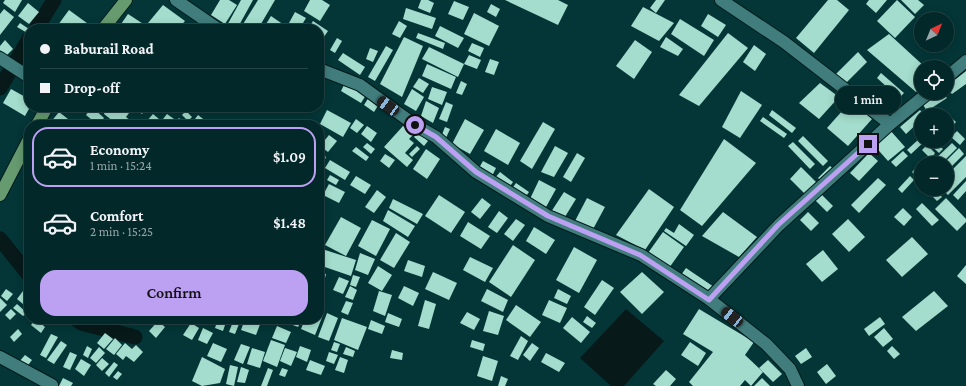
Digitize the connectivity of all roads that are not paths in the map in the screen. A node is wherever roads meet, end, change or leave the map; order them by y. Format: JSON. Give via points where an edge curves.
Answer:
{"nodes":[{"id":1,"x":126,"y":0,"type":"edge"},
{"id":2,"x":176,"y":0,"type":"edge"},
{"id":3,"x":721,"y":0,"type":"edge"},
{"id":4,"x":107,"y":24,"type":"edge"},
{"id":5,"x":211,"y":24,"type":"edge"},
{"id":6,"x":0,"y":58,"type":"edge"},
{"id":7,"x":966,"y":61,"type":"edge"},
{"id":8,"x":324,"y":71,"type":"edge"},
{"id":9,"x":954,"y":71,"type":"edge"},
{"id":10,"x":24,"y":74,"type":"edge"},
{"id":11,"x":919,"y":100,"type":"edge"},
{"id":12,"x":890,"y":124,"type":"junction"},
{"id":13,"x":24,"y":149,"type":"edge"},
{"id":14,"x":0,"y":195,"type":"edge"},
{"id":15,"x":709,"y":300,"type":"junction"},
{"id":16,"x":0,"y":357,"type":"edge"},
{"id":17,"x":52,"y":385,"type":"edge"},
{"id":18,"x":798,"y":386,"type":"edge"}],
"edges":[{"from":1,"to":4,"type":"main road"},
{"from":2,"to":5,"type":"street"},
{"from":3,"to":12,"type":"street","via":[[784,42]]},
{"from":6,"to":10,"type":"street"},
{"from":7,"to":9,"type":"street"},
{"from":8,"to":15,"type":"street","via":[[360,86],[436,137],[476,172],[548,216],[640,255]]},
{"from":11,"to":12,"type":"street"},
{"from":12,"to":15,"type":"street","via":[[778,225]]},
{"from":13,"to":14,"type":"main road"},
{"from":15,"to":18,"type":"street","via":[[766,344],[790,369]]},
{"from":16,"to":17,"type":"street"}]}
